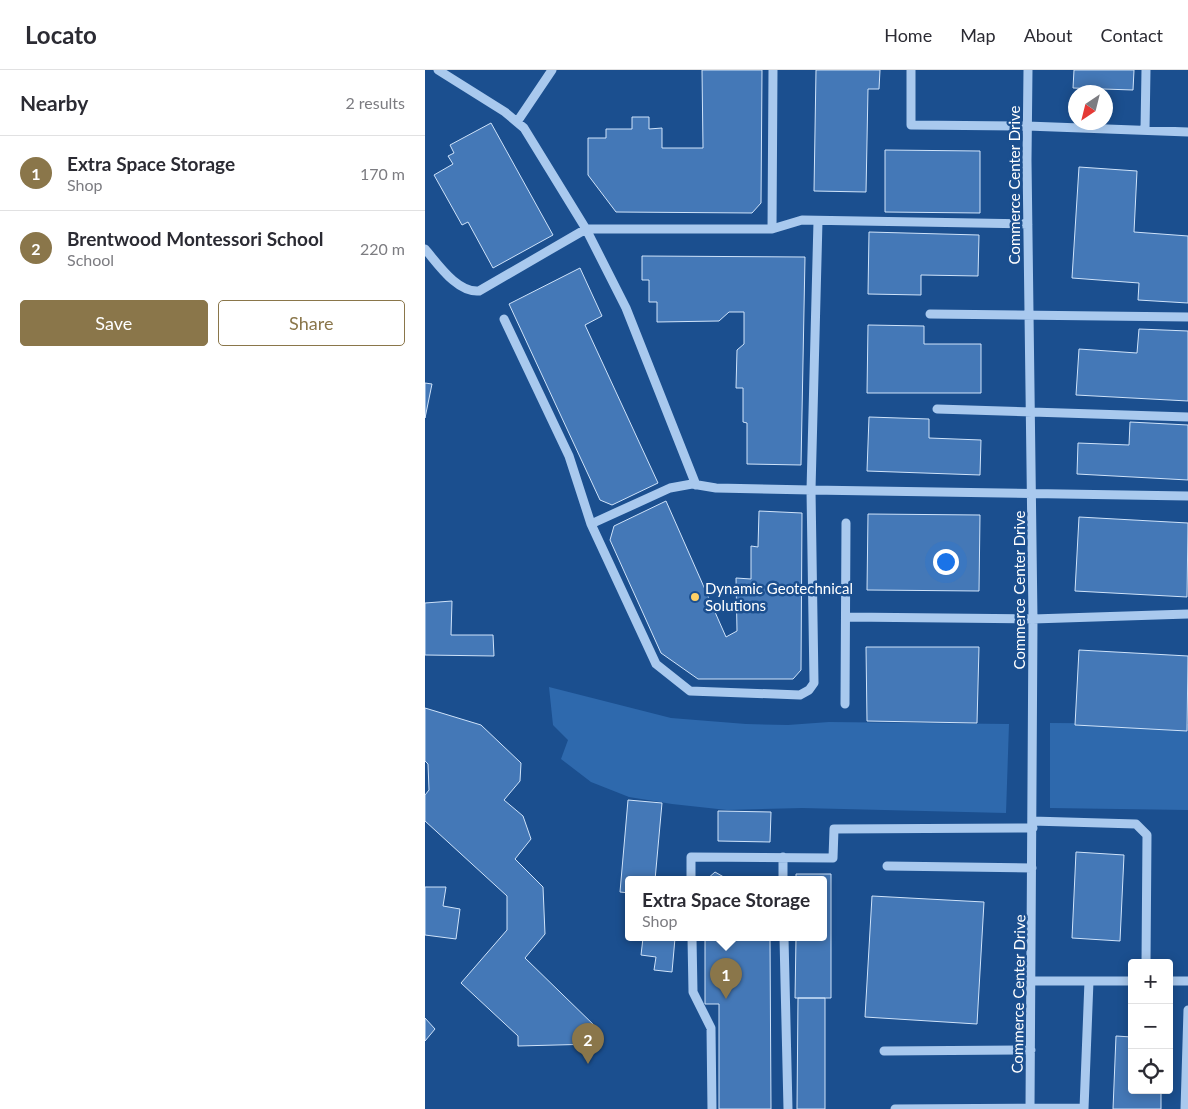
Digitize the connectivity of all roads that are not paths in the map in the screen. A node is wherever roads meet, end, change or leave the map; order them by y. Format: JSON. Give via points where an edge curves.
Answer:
{"nodes":[{"id":1,"x":438,"y":70,"type":"edge"},
{"id":2,"x":552,"y":70,"type":"edge"},
{"id":3,"x":773,"y":70,"type":"edge"},
{"id":4,"x":911,"y":70,"type":"edge"},
{"id":5,"x":1028,"y":70,"type":"edge"},
{"id":6,"x":1146,"y":70,"type":"edge"},
{"id":7,"x":517,"y":122,"type":"junction"},
{"id":8,"x":1027,"y":126,"type":"junction"},
{"id":9,"x":1145,"y":130,"type":"junction"},
{"id":10,"x":1188,"y":132,"type":"edge"},
{"id":11,"x":818,"y":221,"type":"junction"},
{"id":12,"x":1028,"y":224,"type":"junction"},
{"id":13,"x":586,"y":229,"type":"junction"},
{"id":14,"x":772,"y":229,"type":"junction"},
{"id":15,"x":425,"y":249,"type":"edge"},
{"id":16,"x":930,"y":314,"type":"dead end"},
{"id":17,"x":1029,"y":314,"type":"junction"},
{"id":18,"x":1188,"y":317,"type":"edge"},
{"id":19,"x":504,"y":319,"type":"dead end"},
{"id":20,"x":937,"y":409,"type":"dead end"},
{"id":21,"x":1031,"y":411,"type":"junction"},
{"id":22,"x":1188,"y":417,"type":"edge"},
{"id":23,"x":696,"y":485,"type":"junction"},
{"id":24,"x":811,"y":490,"type":"junction"},
{"id":25,"x":1032,"y":493,"type":"junction"},
{"id":26,"x":1188,"y":496,"type":"edge"},
{"id":27,"x":847,"y":522,"type":"dead end"},
{"id":28,"x":591,"y":524,"type":"junction"},
{"id":29,"x":1188,"y":614,"type":"edge"},
{"id":30,"x":847,"y":617,"type":"junction"},
{"id":31,"x":1033,"y":618,"type":"junction"},
{"id":32,"x":845,"y":704,"type":"dead end"},
{"id":33,"x":1033,"y":824,"type":"junction"},
{"id":34,"x":783,"y":857,"type":"junction"},
{"id":35,"x":887,"y":866,"type":"dead end"},
{"id":36,"x":1032,"y":868,"type":"junction"},
{"id":37,"x":691,"y":876,"type":"edge"},
{"id":38,"x":783,"y":876,"type":"edge"},
{"id":39,"x":692,"y":941,"type":"edge"},
{"id":40,"x":784,"y":941,"type":"edge"},
{"id":41,"x":1146,"y":959,"type":"edge"},
{"id":42,"x":1032,"y":981,"type":"junction"},
{"id":43,"x":1089,"y":981,"type":"junction"},
{"id":44,"x":1128,"y":981,"type":"edge"},
{"id":45,"x":1173,"y":981,"type":"edge"},
{"id":46,"x":1188,"y":981,"type":"edge"},
{"id":47,"x":1188,"y":1010,"type":"edge"},
{"id":48,"x":884,"y":1050,"type":"dead end"},
{"id":49,"x":1031,"y":1050,"type":"junction"},
{"id":50,"x":1084,"y":1108,"type":"edge"},
{"id":51,"x":712,"y":1109,"type":"edge"},
{"id":52,"x":788,"y":1109,"type":"edge"},
{"id":53,"x":895,"y":1109,"type":"edge"},
{"id":54,"x":1030,"y":1109,"type":"edge"},
{"id":55,"x":1185,"y":1109,"type":"edge"}],
"edges":[{"from":1,"to":7,"type":"street"},
{"from":2,"to":7,"type":"street"},
{"from":3,"to":14,"type":"street"},
{"from":4,"to":8,"type":"street","via":[[911,125]]},
{"from":5,"to":8,"type":"street","name":"Commerce Center Drive"},
{"from":6,"to":9,"type":"street"},
{"from":7,"to":13,"type":"street","via":[[531,138]]},
{"from":8,"to":9,"type":"street"},
{"from":8,"to":12,"type":"street","name":"Commerce Center Drive"},
{"from":9,"to":10,"type":"street"},
{"from":11,"to":12,"type":"street"},
{"from":11,"to":14,"type":"street","via":[[802,220]]},
{"from":11,"to":24,"type":"street"},
{"from":12,"to":17,"type":"street","name":"Commerce Center Drive"},
{"from":13,"to":14,"type":"street"},
{"from":13,"to":15,"type":"street","via":[[479,291],[455,282]]},
{"from":13,"to":23,"type":"street","via":[[627,308]]},
{"from":16,"to":17,"type":"street"},
{"from":17,"to":18,"type":"street"},
{"from":17,"to":21,"type":"street","name":"Commerce Center Drive"},
{"from":19,"to":28,"type":"street","via":[[569,456]]},
{"from":20,"to":21,"type":"street"},
{"from":21,"to":22,"type":"street"},
{"from":21,"to":25,"type":"street","name":"Commerce Center Drive"},
{"from":23,"to":24,"type":"street"},
{"from":23,"to":28,"type":"street","via":[[670,488]]},
{"from":24,"to":25,"type":"street"},
{"from":24,"to":28,"type":"street","via":[[814,683],[800,695],[691,691],[656,664]]},
{"from":25,"to":26,"type":"street"},
{"from":25,"to":31,"type":"street","name":"Commerce Center Drive"},
{"from":27,"to":30,"type":"street"},
{"from":29,"to":31,"type":"street"},
{"from":30,"to":31,"type":"street"},
{"from":30,"to":32,"type":"street"},
{"from":31,"to":33,"type":"street","name":"Commerce Center Drive"},
{"from":33,"to":34,"type":"street","via":[[834,829],[833,858]]},
{"from":33,"to":36,"type":"street","name":"Commerce Center Drive"},
{"from":33,"to":41,"type":"street","via":[[1136,824],[1147,835]]},
{"from":34,"to":37,"type":"street","via":[[691,857]]},
{"from":34,"to":38,"type":"street"},
{"from":35,"to":36,"type":"street"},
{"from":36,"to":42,"type":"street","name":"Commerce Center Drive"},
{"from":39,"to":51,"type":"street","via":[[693,992],[711,1028]]},
{"from":40,"to":52,"type":"street"},
{"from":42,"to":43,"type":"street"},
{"from":42,"to":49,"type":"street","name":"Commerce Center Drive"},
{"from":43,"to":44,"type":"street"},
{"from":43,"to":50,"type":"street"},
{"from":45,"to":46,"type":"street"},
{"from":47,"to":55,"type":"street"},
{"from":48,"to":49,"type":"street"},
{"from":49,"to":54,"type":"street","name":"Commerce Center Drive"},
{"from":50,"to":54,"type":"street"},
{"from":53,"to":54,"type":"street"}]}
